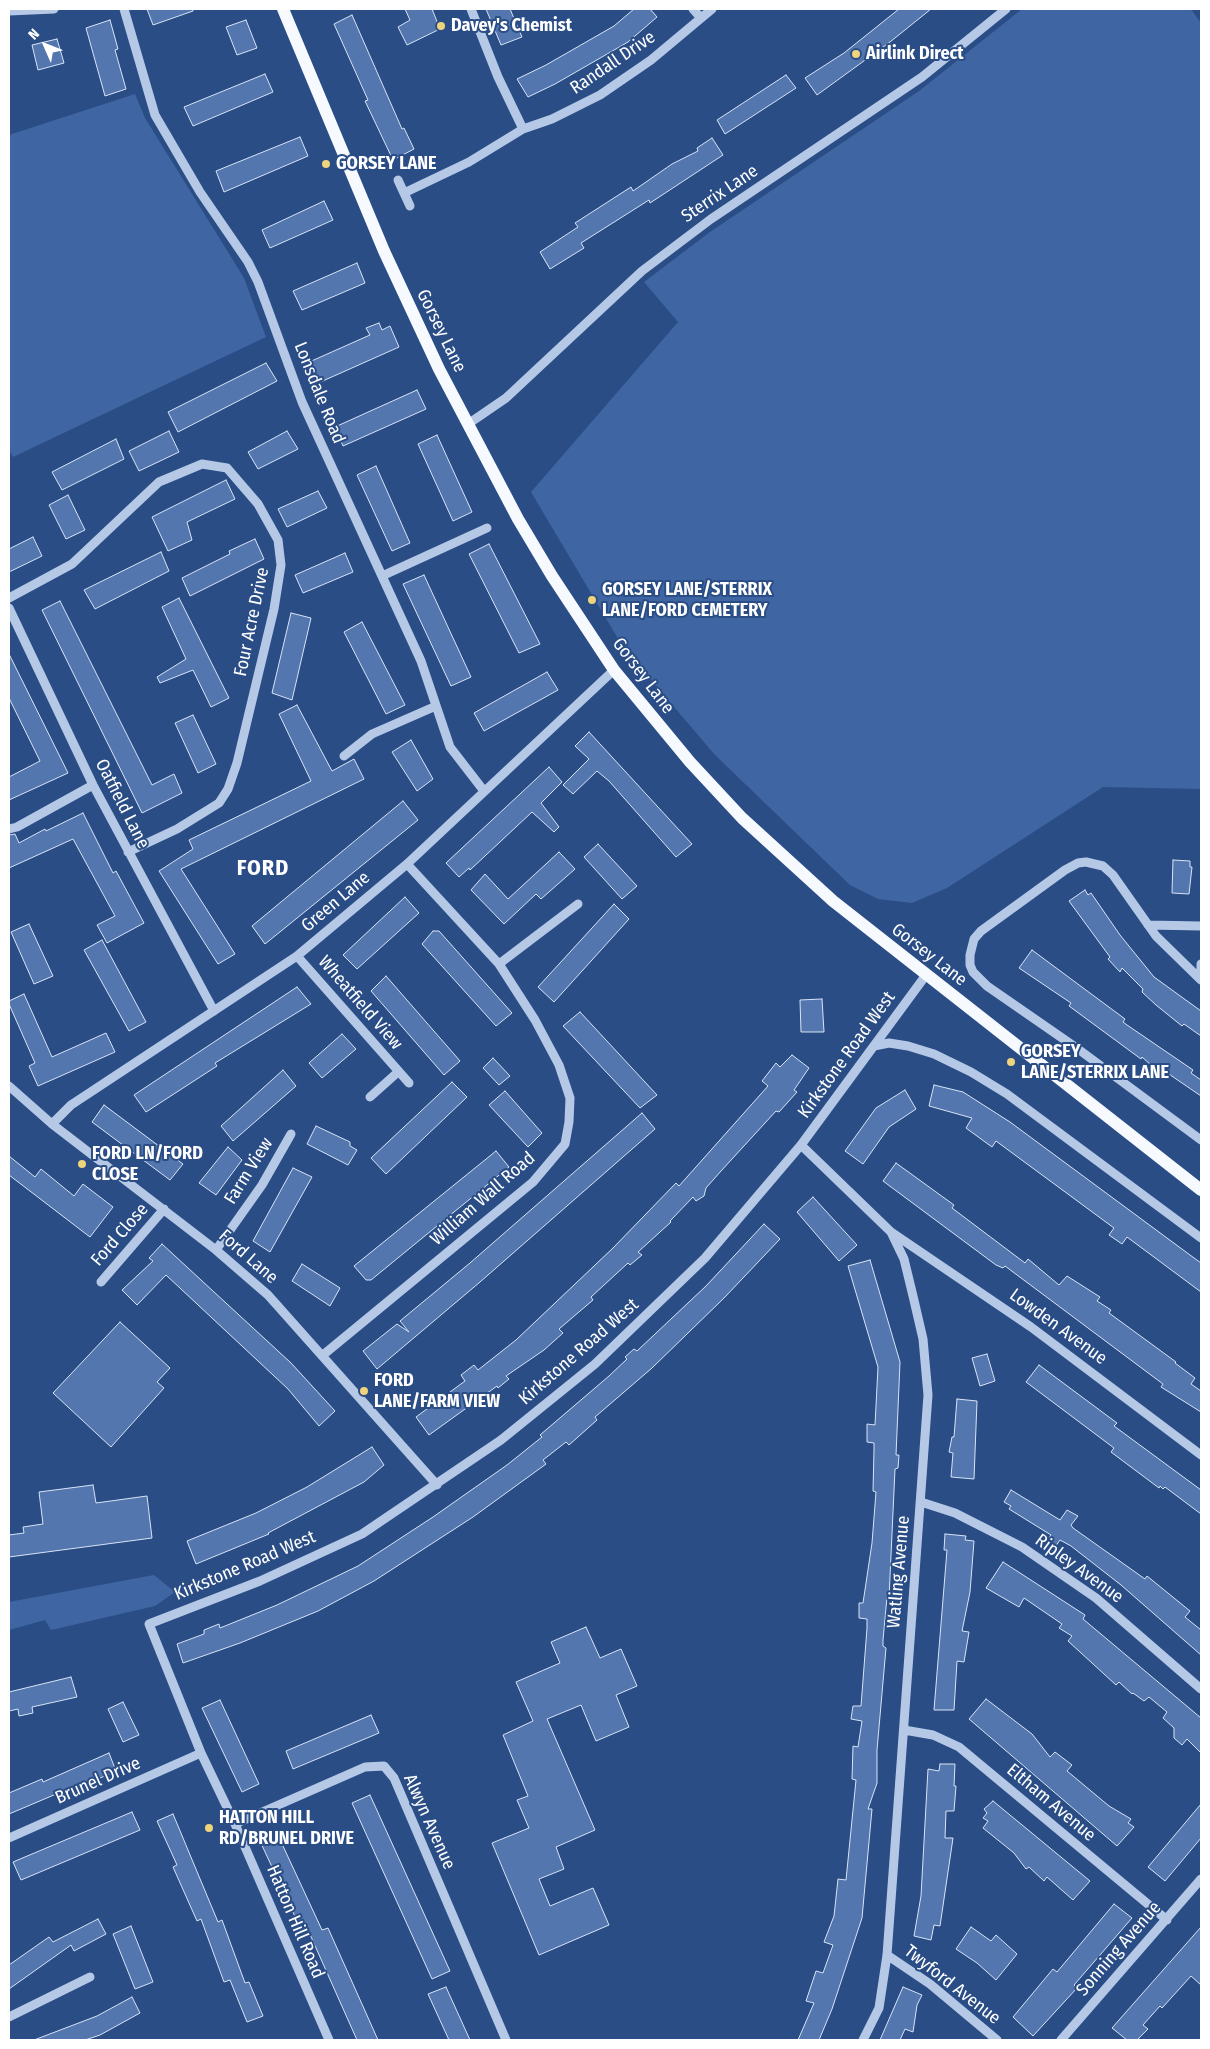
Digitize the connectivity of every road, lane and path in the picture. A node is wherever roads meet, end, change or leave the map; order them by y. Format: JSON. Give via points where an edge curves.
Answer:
{"nodes":[{"id":1,"x":54,"y":9,"type":"edge"},
{"id":2,"x":124,"y":9,"type":"edge"},
{"id":3,"x":282,"y":9,"type":"edge"},
{"id":4,"x":471,"y":9,"type":"edge"},
{"id":5,"x":693,"y":9,"type":"edge"},
{"id":6,"x":712,"y":9,"type":"edge"},
{"id":7,"x":1006,"y":9,"type":"edge"},
{"id":8,"x":9,"y":11,"type":"edge"},
{"id":9,"x":701,"y":18,"type":"junction"},
{"id":10,"x":524,"y":129,"type":"junction"},
{"id":11,"x":398,"y":180,"type":"dead end"},
{"id":12,"x":404,"y":193,"type":"junction"},
{"id":13,"x":410,"y":206,"type":"dead end"},
{"id":14,"x":468,"y":424,"type":"junction"},
{"id":15,"x":487,"y":528,"type":"dead end"},
{"id":16,"x":382,"y":576,"type":"junction"},
{"id":17,"x":9,"y":598,"type":"edge"},
{"id":18,"x":9,"y":608,"type":"edge"},
{"id":19,"x":614,"y":670,"type":"junction"},
{"id":20,"x":436,"y":706,"type":"junction"},
{"id":21,"x":344,"y":756,"type":"dead end"},
{"id":22,"x":93,"y":785,"type":"junction"},
{"id":23,"x":484,"y":791,"type":"junction"},
{"id":24,"x":9,"y":829,"type":"edge"},
{"id":25,"x":128,"y":852,"type":"junction"},
{"id":26,"x":407,"y":864,"type":"junction"},
{"id":27,"x":578,"y":904,"type":"dead end"},
{"id":28,"x":1148,"y":925,"type":"junction"},
{"id":29,"x":1201,"y":926,"type":"edge"},
{"id":30,"x":297,"y":956,"type":"junction"},
{"id":31,"x":499,"y":964,"type":"junction"},
{"id":32,"x":1201,"y":964,"type":"edge"},
{"id":33,"x":1201,"y":972,"type":"edge"},
{"id":34,"x":926,"y":975,"type":"junction"},
{"id":35,"x":1201,"y":980,"type":"edge"},
{"id":36,"x":214,"y":1011,"type":"junction"},
{"id":37,"x":874,"y":1046,"type":"junction"},
{"id":38,"x":398,"y":1072,"type":"junction"},
{"id":39,"x":409,"y":1083,"type":"dead end"},
{"id":40,"x":9,"y":1086,"type":"edge"},
{"id":41,"x":370,"y":1097,"type":"dead end"},
{"id":42,"x":52,"y":1124,"type":"junction"},
{"id":43,"x":291,"y":1134,"type":"dead end"},
{"id":44,"x":1201,"y":1140,"type":"edge"},
{"id":45,"x":801,"y":1146,"type":"junction"},
{"id":46,"x":1201,"y":1190,"type":"edge"},
{"id":47,"x":164,"y":1209,"type":"junction"},
{"id":48,"x":891,"y":1232,"type":"junction"},
{"id":49,"x":1201,"y":1238,"type":"edge"},
{"id":50,"x":216,"y":1250,"type":"junction"},
{"id":51,"x":101,"y":1282,"type":"dead end"},
{"id":52,"x":323,"y":1354,"type":"junction"},
{"id":53,"x":1201,"y":1455,"type":"edge"},
{"id":54,"x":437,"y":1485,"type":"junction"},
{"id":55,"x":921,"y":1502,"type":"junction"},
{"id":56,"x":149,"y":1624,"type":"joint"},
{"id":57,"x":1201,"y":1689,"type":"edge"},
{"id":58,"x":904,"y":1730,"type":"junction"},
{"id":59,"x":201,"y":1753,"type":"junction"},
{"id":60,"x":235,"y":1824,"type":"junction"},
{"id":61,"x":9,"y":1838,"type":"edge"},
{"id":62,"x":1201,"y":1879,"type":"edge"},
{"id":63,"x":1167,"y":1920,"type":"junction"},
{"id":64,"x":887,"y":1955,"type":"junction"},
{"id":65,"x":90,"y":1976,"type":"dead end"},
{"id":66,"x":9,"y":2016,"type":"edge"},
{"id":67,"x":328,"y":2040,"type":"edge"},
{"id":68,"x":506,"y":2040,"type":"edge"},
{"id":69,"x":863,"y":2040,"type":"edge"},
{"id":70,"x":997,"y":2040,"type":"edge"},
{"id":71,"x":1061,"y":2040,"type":"edge"}],
"edges":[{"from":1,"to":8,"type":"street"},
{"from":2,"to":16,"type":"street","name":"Lonsdale Road","via":[[155,115],[200,192],[248,262],[269,308],[302,402]]},
{"from":3,"to":14,"type":"main road","name":"Gorsey Lane","via":[[384,251]]},
{"from":4,"to":10,"type":"street","via":[[498,77]]},
{"from":5,"to":9,"type":"street"},
{"from":6,"to":9,"type":"street","name":"Randall Drive"},
{"from":7,"to":14,"type":"street","name":"Sterrix Lane","via":[[922,78],[711,219],[642,271],[502,402]]},
{"from":9,"to":10,"type":"street","name":"Randall Drive","via":[[651,60],[600,95],[552,120]]},
{"from":10,"to":12,"type":"street","name":"Randall Drive","via":[[469,162]]},
{"from":11,"to":12,"type":"street"},
{"from":12,"to":13,"type":"street"},
{"from":14,"to":19,"type":"main road","name":"Gorsey Lane","via":[[547,568]]},
{"from":15,"to":16,"type":"street"},
{"from":16,"to":20,"type":"street","name":"Lonsdale Road","via":[[421,661]]},
{"from":17,"to":25,"type":"street","name":"Four Acre Drive","via":[[72,564],[159,482],[202,464],[227,468],[258,504],[278,540],[281,565],[274,609],[228,789],[219,804],[177,829]]},
{"from":18,"to":22,"type":"street","name":"Oatfield Lane"},
{"from":19,"to":23,"type":"street","name":"Green Lane"},
{"from":19,"to":34,"type":"main road","name":"Gorsey Lane","via":[[690,762],[742,818],[833,901]]},
{"from":20,"to":21,"type":"street","via":[[372,734]]},
{"from":20,"to":23,"type":"street","name":"Lonsdale Road","via":[[450,748]]},
{"from":22,"to":24,"type":"street"},
{"from":22,"to":25,"type":"street","name":"Oatfield Lane"},
{"from":23,"to":26,"type":"street","name":"Green Lane"},
{"from":25,"to":36,"type":"street","name":"Oatfield Lane"},
{"from":26,"to":30,"type":"street","name":"Green Lane"},
{"from":26,"to":31,"type":"street","name":"William Wall Road"},
{"from":27,"to":31,"type":"street"},
{"from":28,"to":29,"type":"street"},
{"from":28,"to":35,"type":"street"},
{"from":28,"to":44,"type":"street","name":"Gorsey Lane","via":[[1108,871],[1095,863],[1078,863],[974,939],[970,955],[973,972],[987,986]]},
{"from":30,"to":36,"type":"street","name":"Green Lane"},
{"from":30,"to":38,"type":"street","name":"Wheatfield View"},
{"from":31,"to":52,"type":"street","name":"William Wall Road","via":[[559,1065],[570,1098],[565,1144],[533,1182]]},
{"from":32,"to":33,"type":"street"},
{"from":34,"to":37,"type":"street","name":"Kirkstone Road West"},
{"from":34,"to":46,"type":"main road","name":"Gorsey Lane"},
{"from":36,"to":42,"type":"street","name":"Green Lane","via":[[72,1105]]},
{"from":37,"to":45,"type":"street","name":"Kirkstone Road West"},
{"from":37,"to":49,"type":"street","via":[[889,1043],[908,1046],[934,1054],[971,1072],[1008,1094]]},
{"from":38,"to":39,"type":"street","name":"Wheatfield View"},
{"from":38,"to":41,"type":"street","name":"Wheatfield View"},
{"from":40,"to":42,"type":"street","name":"Ford Lane"},
{"from":42,"to":47,"type":"street","name":"Ford Lane"},
{"from":43,"to":50,"type":"street","name":"Farm View","via":[[262,1186]]},
{"from":45,"to":48,"type":"street","name":"Watling Avenue"},
{"from":45,"to":54,"type":"street","name":"Kirkstone Road West","via":[[705,1258],[595,1364],[501,1440]]},
{"from":47,"to":50,"type":"street","name":"Ford Lane"},
{"from":47,"to":51,"type":"street","name":"Ford Close"},
{"from":48,"to":53,"type":"street","name":"Lowden Avenue","via":[[1032,1327]]},
{"from":48,"to":55,"type":"street","name":"Watling Avenue","via":[[904,1259],[923,1339],[928,1395]]},
{"from":50,"to":52,"type":"street","name":"Ford Lane","via":[[268,1295]]},
{"from":52,"to":54,"type":"street","name":"Ford Lane"},
{"from":54,"to":56,"type":"street","name":"Kirkstone Road West","via":[[362,1534],[260,1581]]},
{"from":55,"to":57,"type":"street","name":"Ripley Avenue","via":[[955,1513],[1022,1547],[1096,1598]]},
{"from":55,"to":58,"type":"street","name":"Watling Avenue"},
{"from":56,"to":59,"type":"street","name":"Hatton Hill Road"},
{"from":58,"to":63,"type":"street","name":"Eltham Avenue","via":[[933,1735],[959,1747]]},
{"from":58,"to":64,"type":"street","name":"Watling Avenue"},
{"from":59,"to":60,"type":"street","name":"Hatton Hill Road"},
{"from":59,"to":61,"type":"street","name":"Brunel Drive"},
{"from":60,"to":67,"type":"street","name":"Hatton Hill Road"},
{"from":60,"to":68,"type":"street","name":"Alwyn Avenue","via":[[364,1766],[384,1766],[394,1778]]},
{"from":62,"to":63,"type":"street","name":"Sonning Avenue"},
{"from":63,"to":71,"type":"street","name":"Sonning Avenue"},
{"from":64,"to":69,"type":"street","name":"Watling Avenue","via":[[879,2008]]},
{"from":64,"to":70,"type":"street","name":"Twyford Avenue","via":[[930,1984]]},
{"from":65,"to":66,"type":"street"}]}
